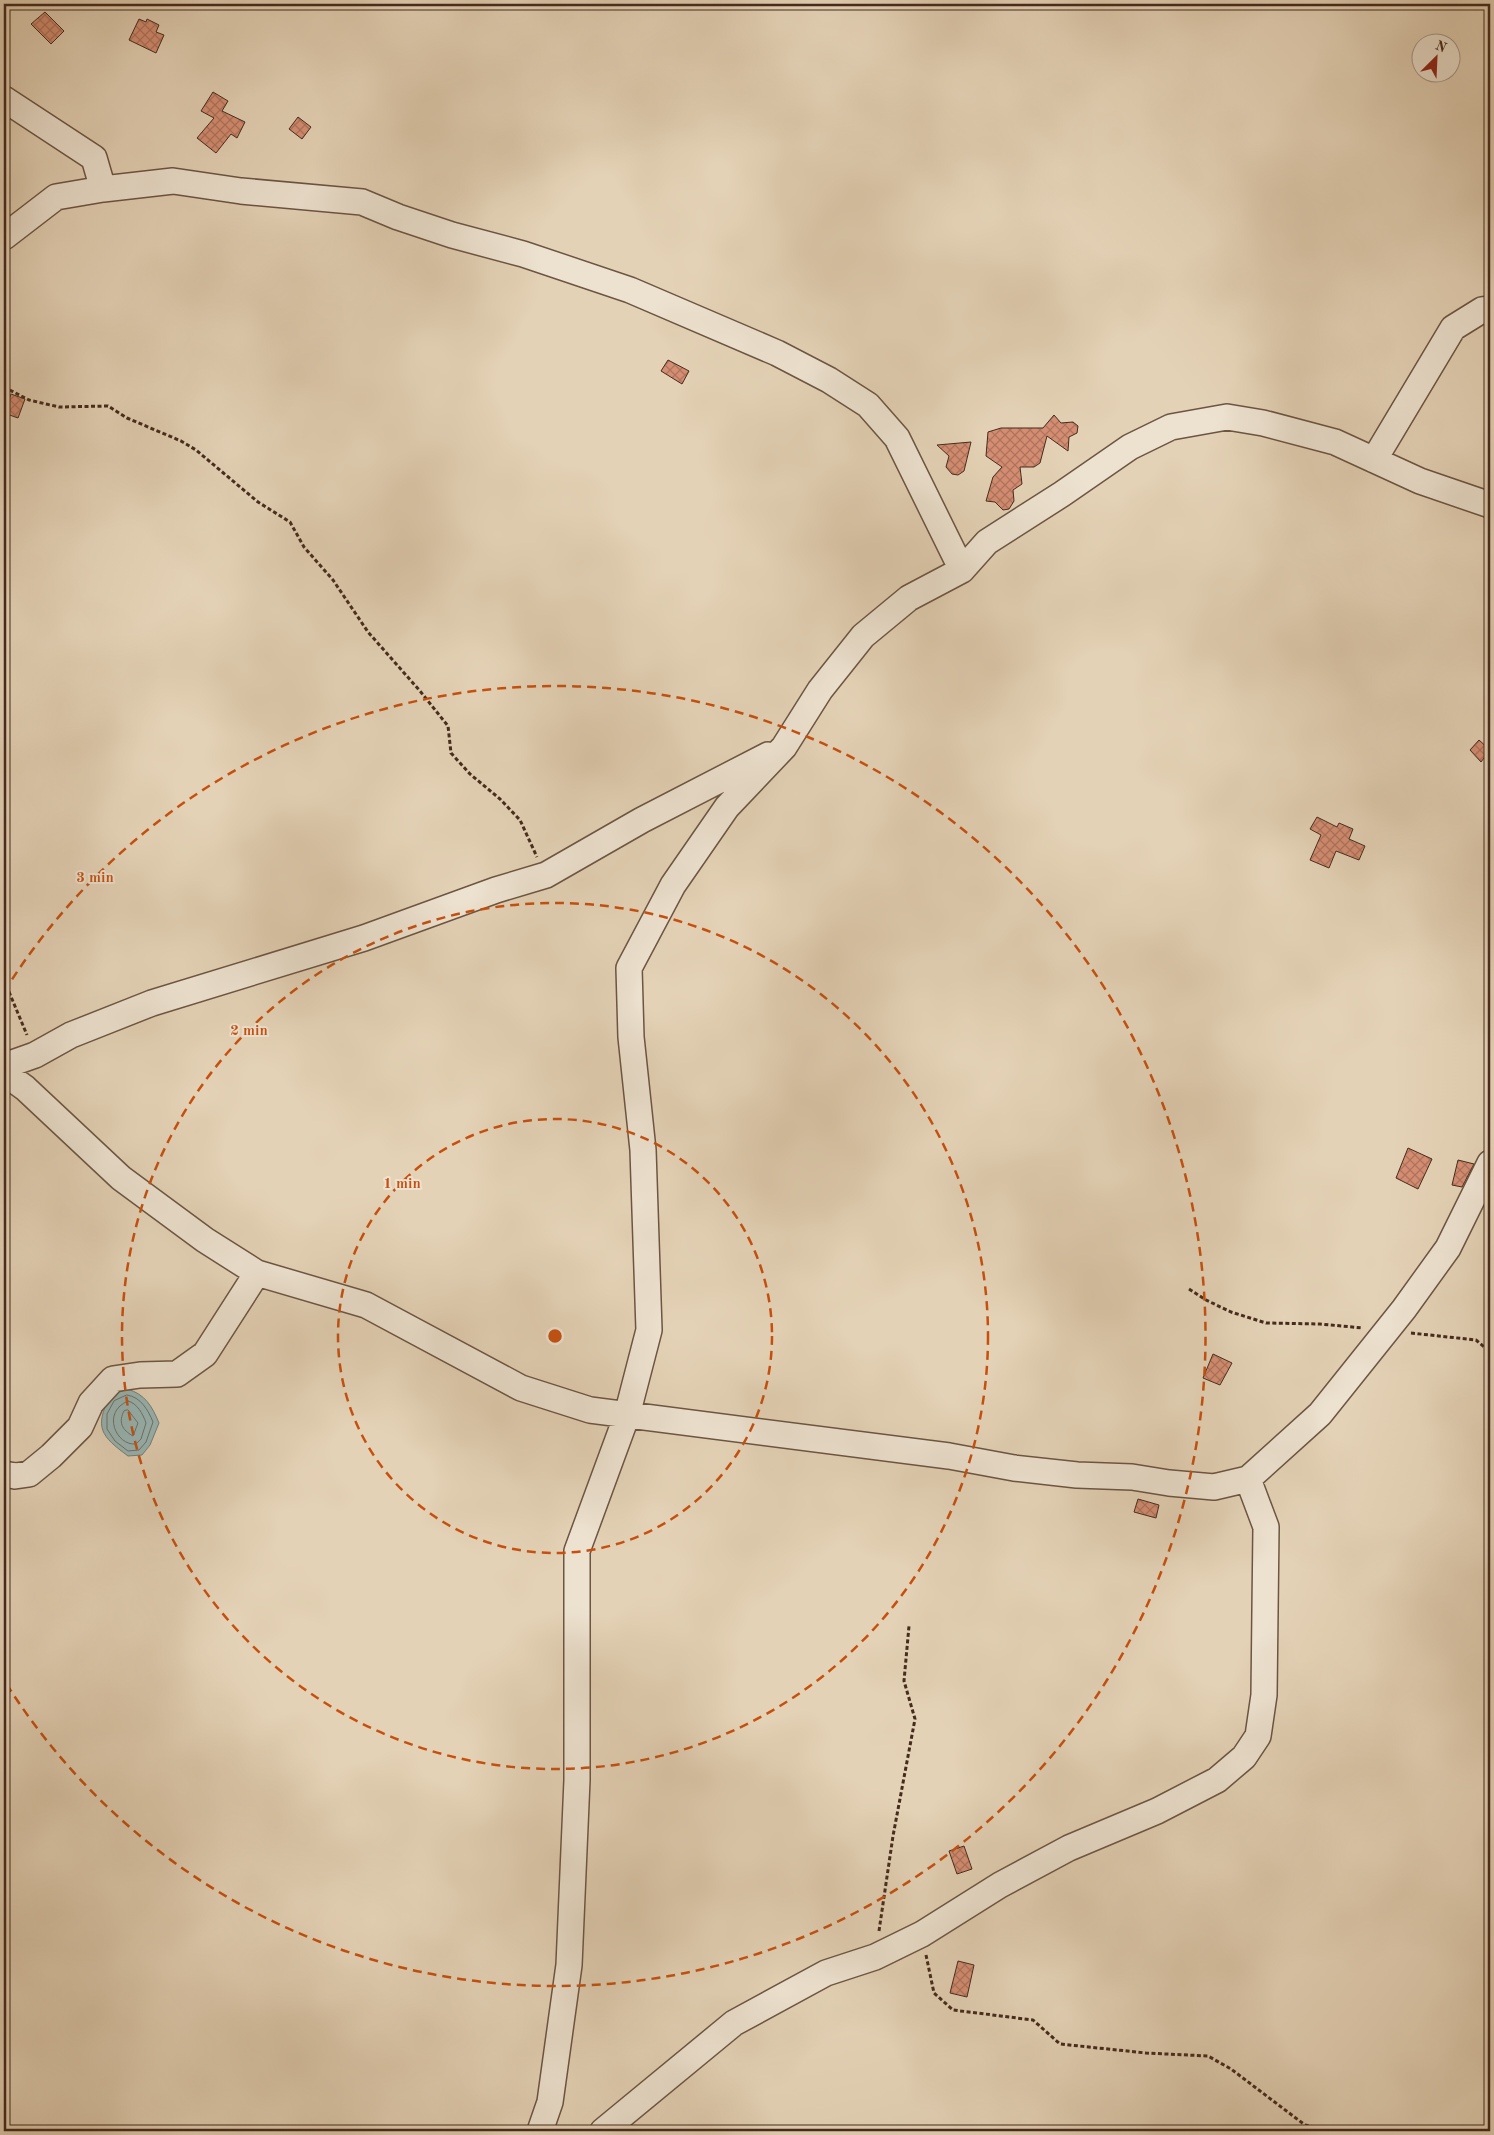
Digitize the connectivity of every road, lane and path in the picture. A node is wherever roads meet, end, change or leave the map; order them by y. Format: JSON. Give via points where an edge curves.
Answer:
{"nodes":[{"id":1,"x":4,"y":99,"type":"edge"},
{"id":2,"x":103,"y":188,"type":"junction"},
{"id":3,"x":4,"y":237,"type":"edge"},
{"id":4,"x":1490,"y":308,"type":"edge"},
{"id":5,"x":4,"y":387,"type":"edge"},
{"id":6,"x":1374,"y":460,"type":"junction"},
{"id":7,"x":1490,"y":505,"type":"edge"},
{"id":8,"x":962,"y":570,"type":"junction"},
{"id":9,"x":784,"y":747,"type":"junction"},
{"id":10,"x":546,"y":875,"type":"junction"},
{"id":11,"x":4,"y":973,"type":"edge"},
{"id":12,"x":36,"y":1055,"type":"junction"},
{"id":13,"x":4,"y":1066,"type":"edge"},
{"id":14,"x":4,"y":1073,"type":"edge"},
{"id":15,"x":1490,"y":1163,"type":"edge"},
{"id":16,"x":257,"y":1273,"type":"junction"},
{"id":17,"x":1189,"y":1288,"type":"dead end"},
{"id":18,"x":1386,"y":1331,"type":"junction"},
{"id":19,"x":1490,"y":1352,"type":"edge"},
{"id":20,"x":627,"y":1416,"type":"junction"},
{"id":21,"x":4,"y":1474,"type":"edge"},
{"id":22,"x":1248,"y":1479,"type":"junction"},
{"id":23,"x":909,"y":1626,"type":"dead end"},
{"id":24,"x":922,"y":1934,"type":"junction"},
{"id":25,"x":875,"y":1957,"type":"junction"},
{"id":26,"x":540,"y":2131,"type":"edge"},
{"id":27,"x":603,"y":2131,"type":"edge"},
{"id":28,"x":1335,"y":2131,"type":"edge"}],
"edges":[{"from":1,"to":2,"type":"street","via":[[94,158]]},
{"from":2,"to":3,"type":"street","via":[[56,197]]},
{"from":2,"to":8,"type":"street","via":[[173,180],[241,191],[362,202],[452,235],[524,254],[630,290],[760,346],[829,380],[868,405],[897,438]]},
{"from":4,"to":6,"type":"street","via":[[1453,328]]},
{"from":5,"to":10,"type":"path","via":[[29,400],[59,407],[108,406],[196,450],[258,502],[290,522],[304,547],[333,580],[368,632],[448,726],[451,753],[520,820]]},
{"from":6,"to":7,"type":"street","via":[[1420,481]]},
{"from":6,"to":8,"type":"street","via":[[1335,442],[1228,417],[1171,427],[1130,447],[987,542]]},
{"from":8,"to":9,"type":"street","via":[[909,598],[863,636],[820,690]]},
{"from":9,"to":10,"type":"street","via":[[642,820]]},
{"from":9,"to":20,"type":"street","via":[[727,807],[673,885],[629,968],[631,1037],[643,1150],[649,1330]]},
{"from":10,"to":12,"type":"street","via":[[364,938],[152,1003],[71,1035]]},
{"from":11,"to":12,"type":"path"},
{"from":12,"to":13,"type":"street"},
{"from":14,"to":16,"type":"street","via":[[26,1088],[121,1178],[205,1240]]},
{"from":15,"to":18,"type":"street","via":[[1448,1248]]},
{"from":16,"to":20,"type":"street","via":[[366,1304],[521,1388],[590,1410]]},
{"from":16,"to":21,"type":"street","via":[[205,1354],[177,1374],[113,1379],[91,1403],[80,1428],[51,1456],[30,1474]]},
{"from":17,"to":18,"type":"path","via":[[1231,1312],[1266,1323],[1320,1324]]},
{"from":18,"to":19,"type":"path","via":[[1476,1340]]},
{"from":18,"to":22,"type":"street","via":[[1320,1414]]},
{"from":20,"to":22,"type":"street","via":[[949,1456],[1014,1468],[1132,1477],[1169,1484],[1214,1488]]},
{"from":20,"to":26,"type":"street","via":[[577,1551],[577,1780],[569,1964],[550,2102]]},
{"from":22,"to":24,"type":"street","via":[[1266,1527],[1266,1557],[1264,1695],[1258,1736],[1244,1758],[1217,1780],[1156,1811],[1069,1848],[1000,1885]]},
{"from":23,"to":25,"type":"path","via":[[904,1681],[915,1719]]},
{"from":24,"to":25,"type":"street"},
{"from":24,"to":28,"type":"path","via":[[934,1993],[953,2010],[1033,2020],[1060,2044],[1146,2054],[1208,2056],[1231,2069],[1305,2125]]},
{"from":25,"to":27,"type":"street","via":[[826,1973],[734,2023]]}]}
